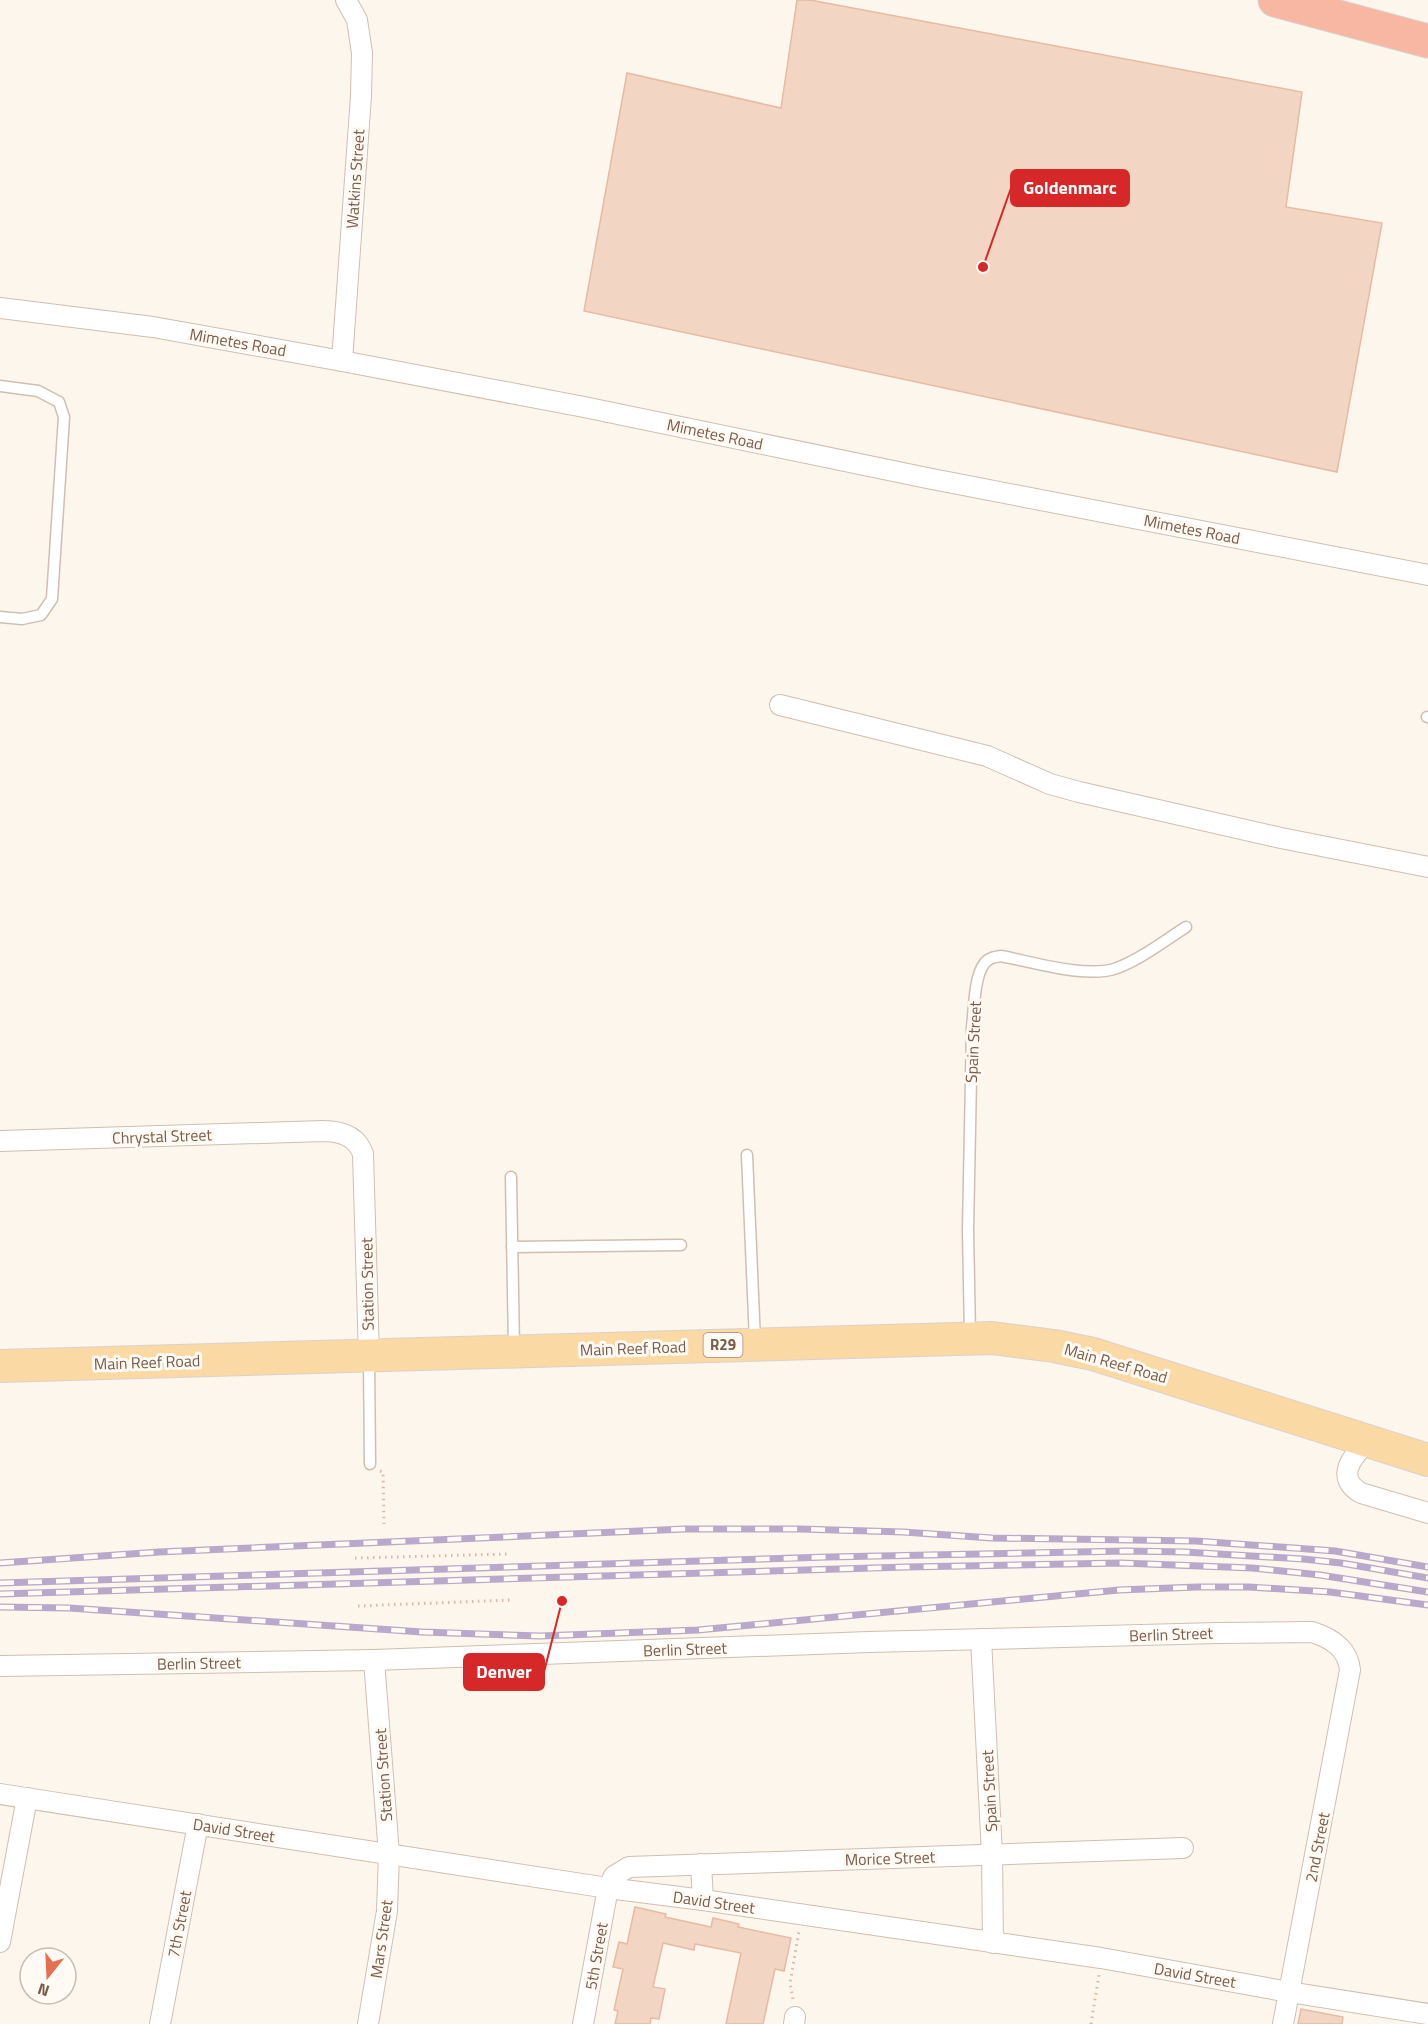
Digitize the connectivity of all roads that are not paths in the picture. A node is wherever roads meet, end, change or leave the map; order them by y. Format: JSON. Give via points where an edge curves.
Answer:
{"nodes":[{"id":1,"x":346,"y":0,"type":"edge"},
{"id":2,"x":1275,"y":0,"type":"edge"},
{"id":3,"x":1339,"y":0,"type":"edge"},
{"id":4,"x":1428,"y":19,"type":"edge"},
{"id":5,"x":1428,"y":41,"type":"edge"},
{"id":6,"x":0,"y":308,"type":"edge"},
{"id":7,"x":342,"y":361,"type":"junction"},
{"id":8,"x":0,"y":386,"type":"edge"},
{"id":9,"x":1428,"y":575,"type":"edge"},
{"id":10,"x":0,"y":617,"type":"edge"},
{"id":11,"x":780,"y":705,"type":"dead end"},
{"id":12,"x":1428,"y":867,"type":"edge"},
{"id":13,"x":1186,"y":927,"type":"dead end"},
{"id":14,"x":323,"y":1131,"type":"joint"},
{"id":15,"x":0,"y":1141,"type":"edge"},
{"id":16,"x":747,"y":1155,"type":"dead end"},
{"id":17,"x":511,"y":1177,"type":"dead end"},
{"id":18,"x":681,"y":1245,"type":"dead end"},
{"id":19,"x":512,"y":1247,"type":"junction"},
{"id":20,"x":970,"y":1338,"type":"junction"},
{"id":21,"x":755,"y":1344,"type":"junction"},
{"id":22,"x":514,"y":1351,"type":"junction"},
{"id":23,"x":369,"y":1356,"type":"junction"},
{"id":24,"x":0,"y":1366,"type":"edge"},
{"id":25,"x":1368,"y":1441,"type":"junction"},
{"id":26,"x":1428,"y":1460,"type":"edge"},
{"id":27,"x":370,"y":1464,"type":"road end"},
{"id":28,"x":1428,"y":1514,"type":"edge"},
{"id":29,"x":981,"y":1639,"type":"junction"},
{"id":30,"x":374,"y":1660,"type":"junction"},
{"id":31,"x":0,"y":1666,"type":"edge"},
{"id":32,"x":1350,"y":1670,"type":"joint"},
{"id":33,"x":0,"y":1794,"type":"edge"},
{"id":34,"x":27,"y":1798,"type":"junction"},
{"id":35,"x":198,"y":1824,"type":"junction"},
{"id":36,"x":1183,"y":1848,"type":"dead end"},
{"id":37,"x":389,"y":1854,"type":"junction"},
{"id":38,"x":992,"y":1854,"type":"junction"},
{"id":39,"x":701,"y":1864,"type":"junction"},
{"id":40,"x":608,"y":1888,"type":"junction"},
{"id":41,"x":703,"y":1900,"type":"junction"},
{"id":42,"x":0,"y":1941,"type":"edge"},
{"id":43,"x":993,"y":1943,"type":"junction"},
{"id":44,"x":1289,"y":1992,"type":"junction"},
{"id":45,"x":1428,"y":2014,"type":"edge"},
{"id":46,"x":160,"y":2024,"type":"edge"},
{"id":47,"x":368,"y":2024,"type":"edge"},
{"id":48,"x":583,"y":2024,"type":"edge"},
{"id":49,"x":1283,"y":2024,"type":"edge"}],
"edges":[{"from":1,"to":7,"type":"street","name":"Watkins Street","via":[[357,20],[362,53]]},
{"from":2,"to":5,"type":"highway"},
{"from":3,"to":4,"type":"highway"},
{"from":6,"to":7,"type":"street","name":"Mimetes Road","via":[[153,327]]},
{"from":7,"to":9,"type":"street","name":"Mimetes Road"},
{"from":8,"to":10,"type":"lane","via":[[38,391],[58,402],[64,417],[52,599],[40,615],[22,619]]},
{"from":11,"to":12,"type":"street","via":[[987,756],[1050,784],[1079,792]]},
{"from":13,"to":20,"type":"lane","name":"Spain Street","via":[[1116,968],[1103,971],[1085,972],[1001,956],[989,958],[983,965],[975,1001],[971,1057]]},
{"from":14,"to":15,"type":"street","name":"Chrystal Street"},
{"from":14,"to":23,"type":"street","name":"Station Street","via":[[353,1139],[363,1154]]},
{"from":16,"to":21,"type":"lane"},
{"from":17,"to":19,"type":"lane"},
{"from":18,"to":19,"type":"lane"},
{"from":19,"to":22,"type":"lane"},
{"from":20,"to":21,"type":"main road","name":"Main Reef Road","number":"R29"},
{"from":20,"to":25,"type":"main road","name":"Main Reef Road","number":"R29","via":[[1019,1341],[1093,1354]]},
{"from":21,"to":22,"type":"main road","name":"Main Reef Road","number":"R29"},
{"from":22,"to":23,"type":"main road","name":"Main Reef Road","number":"R29"},
{"from":23,"to":24,"type":"main road","name":"Main Reef Road","number":"R29"},
{"from":23,"to":27,"type":"lane","name":"Station Street"},
{"from":25,"to":26,"type":"main road","name":"Main Reef Road","number":"R29"},
{"from":25,"to":28,"type":"street","via":[[1353,1457],[1348,1482],[1361,1493]]},
{"from":29,"to":30,"type":"street","name":"Berlin Street"},
{"from":29,"to":32,"type":"street","name":"Berlin Street","via":[[1312,1632],[1341,1648]]},
{"from":29,"to":38,"type":"street","name":"Spain Street"},
{"from":30,"to":31,"type":"street","name":"Berlin Street"},
{"from":30,"to":37,"type":"street","name":"Station Street"},
{"from":32,"to":44,"type":"street","name":"2nd Street"},
{"from":33,"to":34,"type":"street","name":"David Street"},
{"from":34,"to":35,"type":"street","name":"David Street"},
{"from":34,"to":42,"type":"street"},
{"from":35,"to":37,"type":"street","name":"David Street"},
{"from":35,"to":46,"type":"street","name":"7th Street"},
{"from":36,"to":38,"type":"street","name":"Morice Street"},
{"from":37,"to":40,"type":"street","name":"David Street"},
{"from":37,"to":47,"type":"street","name":"Mars Street","via":[[387,1911]]},
{"from":38,"to":39,"type":"street","name":"Morice Street"},
{"from":38,"to":43,"type":"street","name":"Spain Street"},
{"from":39,"to":40,"type":"street","name":"Morice Street","via":[[629,1867],[614,1876]]},
{"from":39,"to":41,"type":"street"},
{"from":40,"to":41,"type":"street","name":"David Street"},
{"from":40,"to":48,"type":"street","name":"5th Street"},
{"from":41,"to":43,"type":"street","name":"David Street"},
{"from":43,"to":44,"type":"street","name":"David Street"},
{"from":44,"to":45,"type":"street","name":"David Street"},
{"from":44,"to":49,"type":"street","name":"2nd Street"}]}
